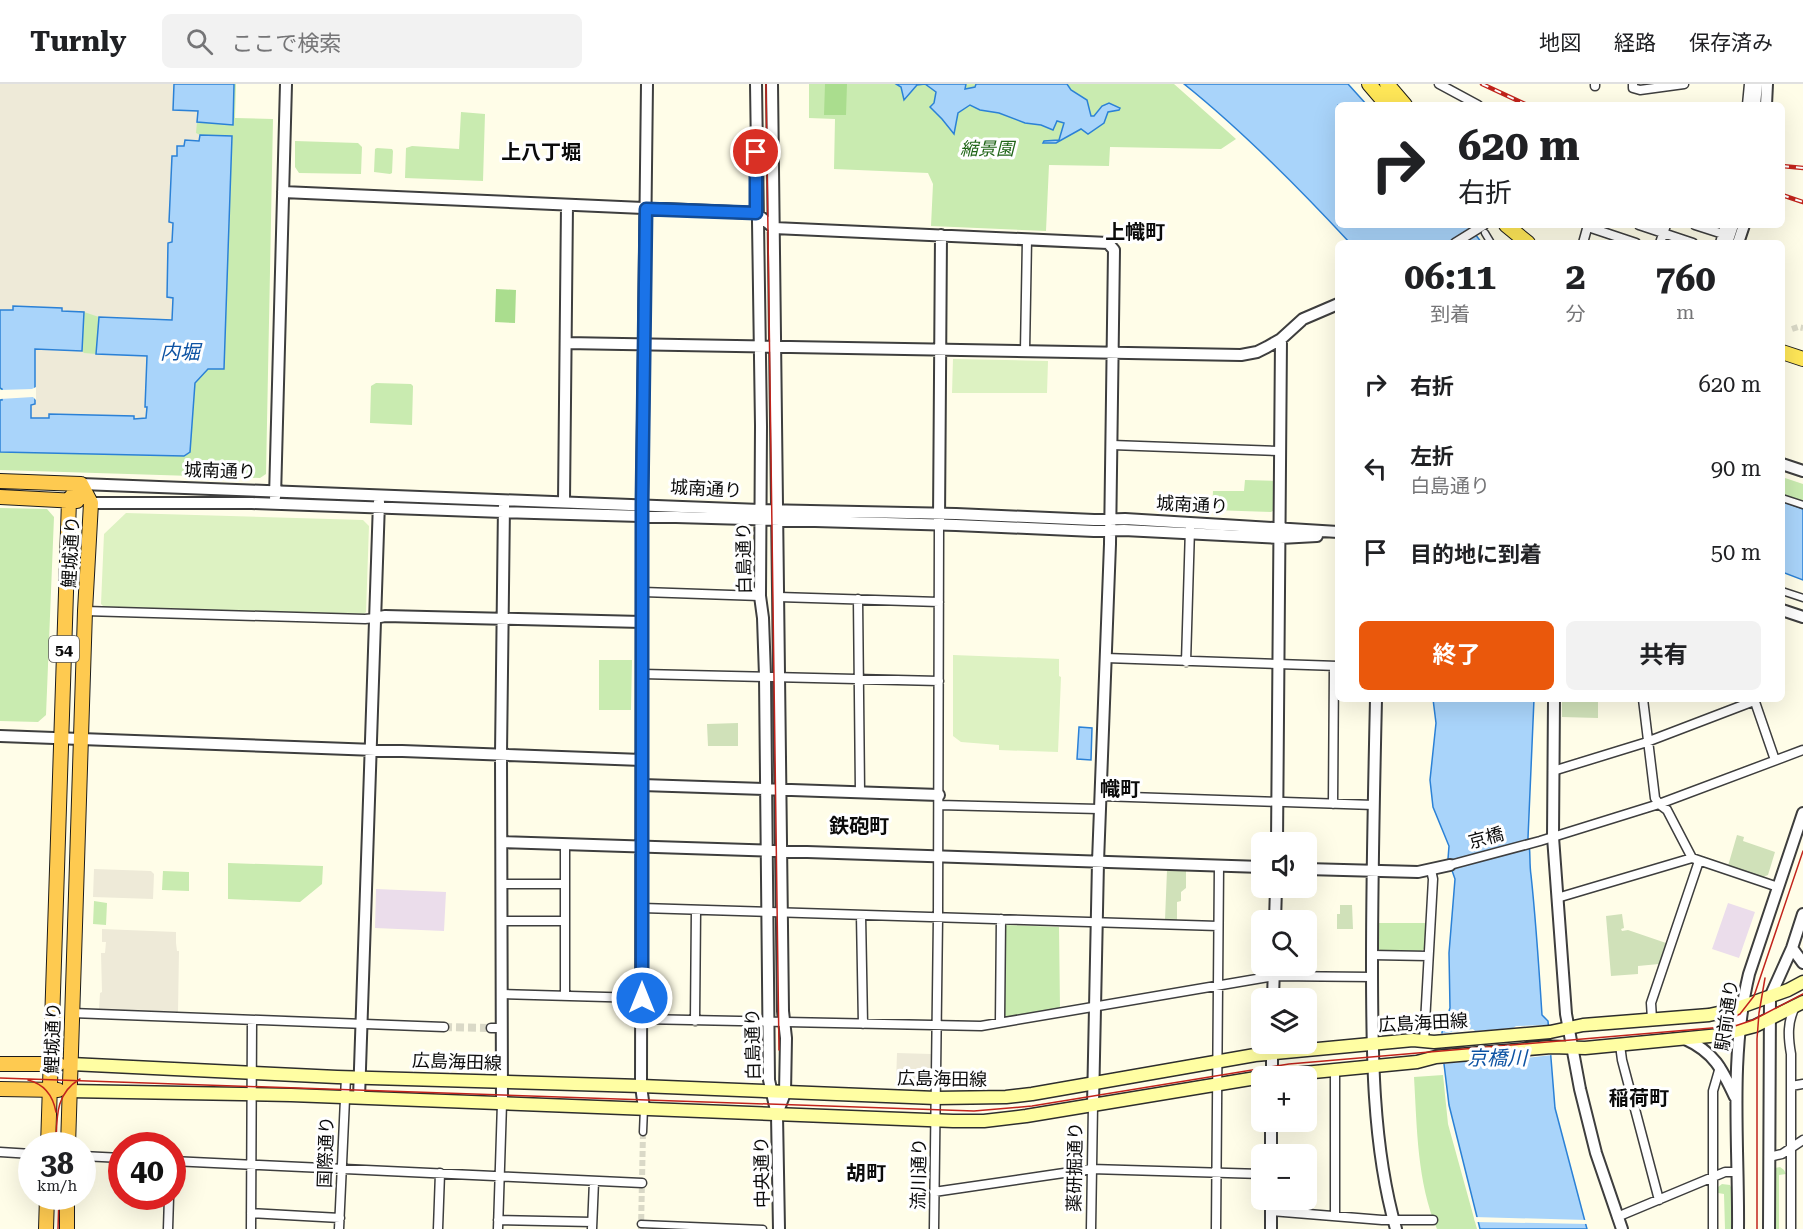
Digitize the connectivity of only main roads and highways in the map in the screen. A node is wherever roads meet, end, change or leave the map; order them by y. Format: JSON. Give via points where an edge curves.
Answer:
{"nodes":[{"id":1,"x":1369,"y":84,"type":"edge"},
{"id":2,"x":1387,"y":84,"type":"edge"},
{"id":3,"x":1384,"y":102,"type":"edge"},
{"id":4,"x":1402,"y":102,"type":"edge"},
{"id":5,"x":1510,"y":228,"type":"edge"},
{"id":6,"x":1524,"y":240,"type":"edge"},
{"id":7,"x":1785,"y":353,"type":"edge"},
{"id":8,"x":1803,"y":358,"type":"edge"},
{"id":9,"x":0,"y":481,"type":"edge"},
{"id":10,"x":81,"y":484,"type":"junction"},
{"id":11,"x":0,"y":497,"type":"edge"},
{"id":12,"x":69,"y":500,"type":"junction"},
{"id":13,"x":91,"y":502,"type":"junction"},
{"id":14,"x":1803,"y":982,"type":"edge"},
{"id":15,"x":1800,"y":1003,"type":"edge"},
{"id":16,"x":1317,"y":1047,"type":"edge"},
{"id":17,"x":1251,"y":1054,"type":"edge"},
{"id":18,"x":0,"y":1064,"type":"edge"},
{"id":19,"x":51,"y":1064,"type":"junction"},
{"id":20,"x":71,"y":1064,"type":"junction"},
{"id":21,"x":1317,"y":1071,"type":"edge"},
{"id":22,"x":1251,"y":1079,"type":"edge"},
{"id":23,"x":0,"y":1089,"type":"edge"},
{"id":24,"x":50,"y":1089,"type":"junction"},
{"id":25,"x":69,"y":1091,"type":"junction"},
{"id":26,"x":48,"y":1132,"type":"edge"},
{"id":27,"x":68,"y":1132,"type":"edge"},
{"id":28,"x":47,"y":1210,"type":"edge"},
{"id":29,"x":67,"y":1210,"type":"edge"},
{"id":30,"x":46,"y":1229,"type":"edge"},
{"id":31,"x":67,"y":1229,"type":"edge"}],
"edges":[{"from":1,"to":3,"type":"main road"},
{"from":2,"to":4,"type":"main road"},
{"from":5,"to":6,"type":"main road"},
{"from":7,"to":8,"type":"main road"},
{"from":9,"to":10,"type":"highway","name":"城南通り"},
{"from":10,"to":12,"type":"highway","name":"鯉城通り"},
{"from":10,"to":13,"type":"highway","name":"鯉城通り"},
{"from":11,"to":12,"type":"highway"},
{"from":12,"to":13,"type":"highway"},
{"from":12,"to":19,"type":"highway","name":"鯉城通り","number":"54"},
{"from":13,"to":20,"type":"highway","name":"鯉城通り","number":"54"},
{"from":14,"to":16,"type":"main road","name":"広島海田線","via":[[1770,997],[1709,1015],[1440,1041]]},
{"from":15,"to":21,"type":"main road","name":"広島海田線","via":[[1740,1032]]},
{"from":17,"to":20,"type":"main road","name":"広島海田線","via":[[1032,1094],[936,1098]]},
{"from":18,"to":19,"type":"highway"},
{"from":19,"to":20,"type":"highway"},
{"from":19,"to":24,"type":"highway","name":"鯉城通り","number":"54"},
{"from":20,"to":25,"type":"highway","name":"鯉城通り","number":"54"},
{"from":22,"to":25,"type":"main road","name":"広島海田線","via":[[1005,1119],[936,1121],[345,1097]]},
{"from":23,"to":24,"type":"highway"},
{"from":24,"to":25,"type":"highway"},
{"from":24,"to":26,"type":"highway","name":"鯉城通り","number":"54"},
{"from":25,"to":27,"type":"highway","name":"鯉城通り","number":"54"},
{"from":28,"to":30,"type":"highway"},
{"from":29,"to":31,"type":"highway"}]}
